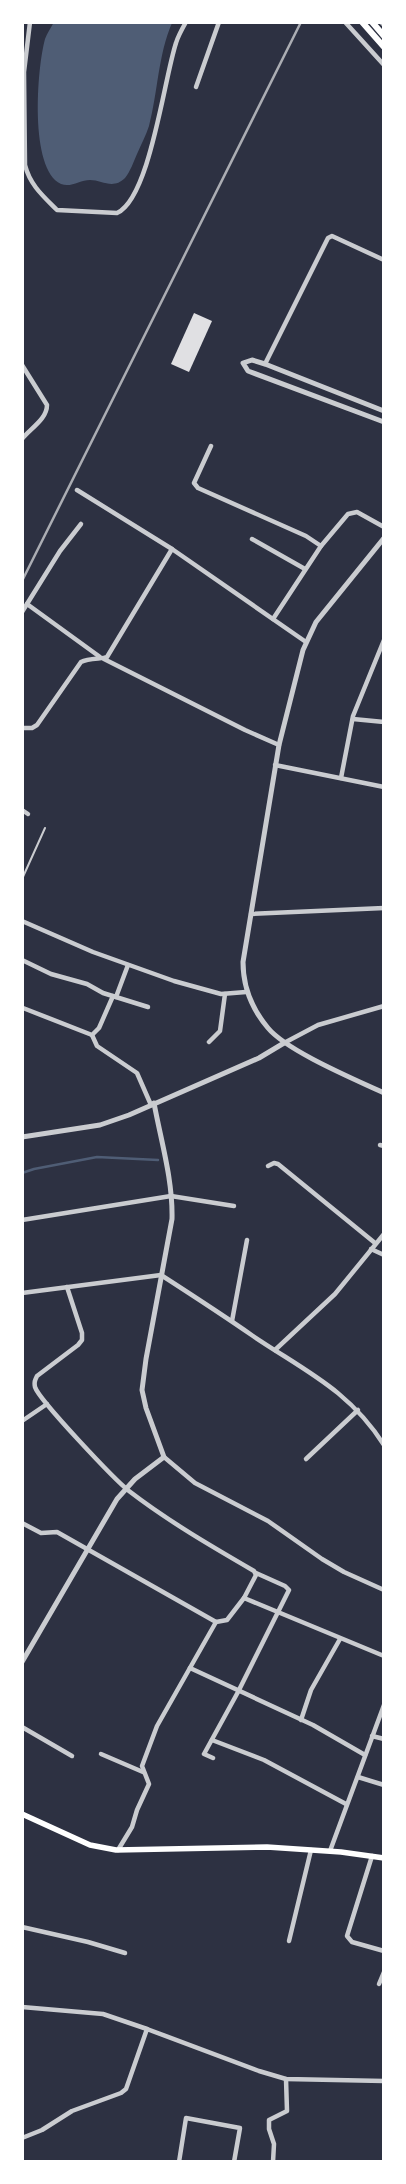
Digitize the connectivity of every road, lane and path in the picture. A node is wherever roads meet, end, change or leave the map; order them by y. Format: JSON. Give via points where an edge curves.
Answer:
{"nodes":[{"id":1,"x":30,"y":22,"type":"edge"},
{"id":2,"x":186,"y":22,"type":"edge"},
{"id":3,"x":219,"y":22,"type":"edge"},
{"id":4,"x":345,"y":22,"type":"edge"},
{"id":5,"x":362,"y":22,"type":"edge"},
{"id":6,"x":372,"y":22,"type":"edge"},
{"id":7,"x":384,"y":36,"type":"edge"},
{"id":8,"x":384,"y":48,"type":"edge"},
{"id":9,"x":384,"y":65,"type":"edge"},
{"id":10,"x":196,"y":87,"type":"dead end"},
{"id":11,"x":24,"y":166,"type":"edge"},
{"id":12,"x":384,"y":260,"type":"edge"},
{"id":13,"x":265,"y":364,"type":"junction"},
{"id":14,"x":22,"y":365,"type":"edge"},
{"id":15,"x":384,"y":411,"type":"edge"},
{"id":16,"x":384,"y":422,"type":"edge"},
{"id":17,"x":22,"y":439,"type":"edge"},
{"id":18,"x":211,"y":446,"type":"dead end"},
{"id":19,"x":77,"y":490,"type":"dead end"},
{"id":20,"x":81,"y":524,"type":"dead end"},
{"id":21,"x":384,"y":527,"type":"edge"},
{"id":22,"x":384,"y":538,"type":"edge"},
{"id":23,"x":252,"y":539,"type":"dead end"},
{"id":24,"x":321,"y":546,"type":"junction"},
{"id":25,"x":172,"y":549,"type":"junction"},
{"id":26,"x":305,"y":569,"type":"junction"},
{"id":27,"x":27,"y":604,"type":"junction"},
{"id":28,"x":22,"y":612,"type":"edge"},
{"id":29,"x":273,"y":619,"type":"junction"},
{"id":30,"x":384,"y":640,"type":"edge"},
{"id":31,"x":306,"y":642,"type":"junction"},
{"id":32,"x":102,"y":658,"type":"junction"},
{"id":33,"x":353,"y":719,"type":"junction"},
{"id":34,"x":384,"y":722,"type":"edge"},
{"id":35,"x":22,"y":728,"type":"edge"},
{"id":36,"x":279,"y":745,"type":"junction"},
{"id":37,"x":275,"y":765,"type":"junction"},
{"id":38,"x":341,"y":778,"type":"junction"},
{"id":39,"x":384,"y":787,"type":"edge"},
{"id":40,"x":22,"y":810,"type":"edge"},
{"id":41,"x":28,"y":814,"type":"dead end"},
{"id":42,"x":45,"y":828,"type":"dead end"},
{"id":43,"x":22,"y":879,"type":"edge"},
{"id":44,"x":384,"y":908,"type":"edge"},
{"id":45,"x":251,"y":914,"type":"junction"},
{"id":46,"x":22,"y":921,"type":"edge"},
{"id":47,"x":22,"y":960,"type":"edge"},
{"id":48,"x":128,"y":964,"type":"junction"},
{"id":49,"x":246,"y":992,"type":"junction"},
{"id":50,"x":225,"y":994,"type":"junction"},
{"id":51,"x":114,"y":996,"type":"junction"},
{"id":52,"x":384,"y":1006,"type":"edge"},
{"id":53,"x":148,"y":1007,"type":"dead end"},
{"id":54,"x":23,"y":1008,"type":"edge"},
{"id":55,"x":92,"y":1035,"type":"junction"},
{"id":56,"x":208,"y":1042,"type":"dead end"},
{"id":57,"x":284,"y":1043,"type":"junction"},
{"id":58,"x":384,"y":1093,"type":"edge"},
{"id":59,"x":152,"y":1104,"type":"junction"},
{"id":60,"x":22,"y":1137,"type":"edge"},
{"id":61,"x":268,"y":1166,"type":"dead end"},
{"id":62,"x":171,"y":1196,"type":"junction"},
{"id":63,"x":234,"y":1206,"type":"dead end"},
{"id":64,"x":22,"y":1220,"type":"edge"},
{"id":65,"x":384,"y":1234,"type":"edge"},
{"id":66,"x":247,"y":1240,"type":"dead end"},
{"id":67,"x":375,"y":1243,"type":"junction"},
{"id":68,"x":371,"y":1249,"type":"junction"},
{"id":69,"x":384,"y":1255,"type":"edge"},
{"id":70,"x":161,"y":1275,"type":"junction"},
{"id":71,"x":67,"y":1286,"type":"junction"},
{"id":72,"x":22,"y":1293,"type":"edge"},
{"id":73,"x":232,"y":1321,"type":"junction"},
{"id":74,"x":275,"y":1350,"type":"junction"},
{"id":75,"x":46,"y":1404,"type":"junction"},
{"id":76,"x":358,"y":1410,"type":"junction"},
{"id":77,"x":22,"y":1421,"type":"edge"},
{"id":78,"x":384,"y":1445,"type":"edge"},
{"id":79,"x":164,"y":1457,"type":"junction"},
{"id":80,"x":306,"y":1459,"type":"dead end"},
{"id":81,"x":126,"y":1489,"type":"junction"},
{"id":82,"x":22,"y":1523,"type":"edge"},
{"id":83,"x":88,"y":1551,"type":"junction"},
{"id":84,"x":256,"y":1573,"type":"junction"},
{"id":85,"x":384,"y":1590,"type":"edge"},
{"id":86,"x":244,"y":1598,"type":"junction"},
{"id":87,"x":279,"y":1614,"type":"junction"},
{"id":88,"x":216,"y":1622,"type":"junction"},
{"id":89,"x":340,"y":1639,"type":"junction"},
{"id":90,"x":384,"y":1656,"type":"edge"},
{"id":91,"x":22,"y":1662,"type":"edge"},
{"id":92,"x":190,"y":1668,"type":"junction"},
{"id":93,"x":238,"y":1692,"type":"junction"},
{"id":94,"x":384,"y":1705,"type":"edge"},
{"id":95,"x":301,"y":1720,"type":"junction"},
{"id":96,"x":22,"y":1727,"type":"edge"},
{"id":97,"x":372,"y":1736,"type":"junction"},
{"id":98,"x":384,"y":1738,"type":"edge"},
{"id":99,"x":212,"y":1740,"type":"junction"},
{"id":100,"x":101,"y":1754,"type":"dead end"},
{"id":101,"x":365,"y":1755,"type":"junction"},
{"id":102,"x":72,"y":1756,"type":"dead end"},
{"id":103,"x":213,"y":1758,"type":"dead end"},
{"id":104,"x":143,"y":1772,"type":"junction"},
{"id":105,"x":358,"y":1777,"type":"junction"},
{"id":106,"x":384,"y":1785,"type":"edge"},
{"id":107,"x":346,"y":1804,"type":"junction"},
{"id":108,"x":22,"y":1814,"type":"edge"},
{"id":109,"x":118,"y":1850,"type":"junction"},
{"id":110,"x":311,"y":1850,"type":"junction"},
{"id":111,"x":330,"y":1851,"type":"junction"},
{"id":112,"x":372,"y":1856,"type":"junction"},
{"id":113,"x":384,"y":1858,"type":"edge"},
{"id":114,"x":22,"y":1927,"type":"edge"},
{"id":115,"x":289,"y":1941,"type":"dead end"},
{"id":116,"x":384,"y":1951,"type":"edge"},
{"id":117,"x":125,"y":1953,"type":"dead end"},
{"id":118,"x":384,"y":1972,"type":"edge"},
{"id":119,"x":379,"y":1984,"type":"dead end"},
{"id":120,"x":22,"y":2007,"type":"edge"},
{"id":121,"x":147,"y":2029,"type":"junction"},
{"id":122,"x":286,"y":2079,"type":"junction"},
{"id":123,"x":384,"y":2081,"type":"edge"},
{"id":124,"x":22,"y":2138,"type":"edge"},
{"id":125,"x":179,"y":2162,"type":"edge"},
{"id":126,"x":234,"y":2162,"type":"edge"},
{"id":127,"x":274,"y":2162,"type":"edge"}],
"edges":[{"from":1,"to":11,"type":"street","via":[[24,72]]},
{"from":2,"to":11,"type":"street","via":[[176,43],[150,154],[125,210],[117,213],[57,210],[37,191]]},
{"from":3,"to":10,"type":"street"},
{"from":4,"to":9,"type":"street"},
{"from":5,"to":8,"type":"main road"},
{"from":6,"to":7,"type":"main road"},
{"from":12,"to":13,"type":"street","via":[[332,236],[328,238]]},
{"from":13,"to":15,"type":"street"},
{"from":13,"to":16,"type":"street","via":[[252,360],[243,363],[248,371]]},
{"from":14,"to":17,"type":"street","via":[[47,405],[47,412]]},
{"from":18,"to":24,"type":"street","via":[[194,483],[198,488],[306,536]]},
{"from":19,"to":25,"type":"street"},
{"from":20,"to":27,"type":"street"},
{"from":21,"to":24,"type":"street","via":[[357,512],[348,514]]},
{"from":22,"to":31,"type":"street","via":[[316,622]]},
{"from":23,"to":26,"type":"street"},
{"from":24,"to":26,"type":"street"},
{"from":25,"to":29,"type":"street"},
{"from":25,"to":32,"type":"street","via":[[110,653]]},
{"from":26,"to":29,"type":"street"},
{"from":27,"to":28,"type":"street"},
{"from":27,"to":32,"type":"street"},
{"from":29,"to":31,"type":"street"},
{"from":30,"to":33,"type":"street"},
{"from":31,"to":36,"type":"street"},
{"from":32,"to":35,"type":"street","via":[[81,662],[37,725]]},
{"from":32,"to":36,"type":"street"},
{"from":33,"to":34,"type":"street"},
{"from":33,"to":38,"type":"street"},
{"from":36,"to":37,"type":"street"},
{"from":37,"to":38,"type":"street"},
{"from":37,"to":45,"type":"street"},
{"from":38,"to":39,"type":"street"},
{"from":40,"to":41,"type":"street"},
{"from":42,"to":43,"type":"lane"},
{"from":44,"to":45,"type":"street"},
{"from":45,"to":49,"type":"street","via":[[243,962]]},
{"from":46,"to":48,"type":"street"},
{"from":47,"to":51,"type":"street"},
{"from":48,"to":50,"type":"street","via":[[174,981]]},
{"from":48,"to":51,"type":"street"},
{"from":49,"to":50,"type":"street"},
{"from":49,"to":57,"type":"street","via":[[268,1028]]},
{"from":50,"to":56,"type":"street","via":[[220,1031]]},
{"from":51,"to":53,"type":"street"},
{"from":51,"to":55,"type":"street","via":[[99,1028]]},
{"from":52,"to":57,"type":"street","via":[[318,1025]]},
{"from":54,"to":55,"type":"street"},
{"from":55,"to":59,"type":"street","via":[[97,1046],[137,1073]]},
{"from":57,"to":58,"type":"street"},
{"from":57,"to":59,"type":"street","via":[[259,1058]]},
{"from":59,"to":60,"type":"street","via":[[100,1124]]},
{"from":59,"to":62,"type":"street"},
{"from":61,"to":67,"type":"street","via":[[278,1164]]},
{"from":62,"to":63,"type":"street"},
{"from":62,"to":64,"type":"street"},
{"from":62,"to":70,"type":"street","via":[[172,1219]]},
{"from":65,"to":67,"type":"street"},
{"from":66,"to":73,"type":"street"},
{"from":67,"to":68,"type":"street"},
{"from":68,"to":69,"type":"street"},
{"from":68,"to":74,"type":"street","via":[[335,1294]]},
{"from":70,"to":71,"type":"street"},
{"from":70,"to":73,"type":"street"},
{"from":70,"to":79,"type":"street","via":[[142,1390]]},
{"from":71,"to":72,"type":"street"},
{"from":71,"to":75,"type":"street","via":[[82,1340],[34,1381]]},
{"from":73,"to":74,"type":"street"},
{"from":74,"to":76,"type":"street","via":[[329,1384]]},
{"from":75,"to":77,"type":"street"},
{"from":75,"to":81,"type":"street"},
{"from":76,"to":78,"type":"street"},
{"from":76,"to":80,"type":"street"},
{"from":79,"to":81,"type":"street"},
{"from":79,"to":85,"type":"street","via":[[195,1483],[268,1521],[344,1572]]},
{"from":81,"to":83,"type":"street"},
{"from":81,"to":84,"type":"street"},
{"from":82,"to":83,"type":"street","via":[[41,1533],[57,1532]]},
{"from":83,"to":88,"type":"street"},
{"from":83,"to":91,"type":"street"},
{"from":84,"to":86,"type":"street"},
{"from":84,"to":87,"type":"street","via":[[289,1589]]},
{"from":86,"to":87,"type":"street"},
{"from":86,"to":88,"type":"street","via":[[227,1620]]},
{"from":87,"to":89,"type":"street"},
{"from":87,"to":93,"type":"street"},
{"from":88,"to":92,"type":"street"},
{"from":89,"to":90,"type":"street"},
{"from":89,"to":95,"type":"street","via":[[311,1690]]},
{"from":92,"to":93,"type":"street"},
{"from":92,"to":104,"type":"street","via":[[158,1726],[142,1766]]},
{"from":93,"to":95,"type":"street"},
{"from":93,"to":99,"type":"street"},
{"from":94,"to":97,"type":"street"},
{"from":95,"to":101,"type":"street"},
{"from":96,"to":102,"type":"street"},
{"from":97,"to":98,"type":"street"},
{"from":97,"to":101,"type":"street"},
{"from":99,"to":103,"type":"street","via":[[204,1754]]},
{"from":99,"to":107,"type":"street","via":[[264,1760]]},
{"from":100,"to":104,"type":"street"},
{"from":101,"to":105,"type":"street"},
{"from":104,"to":109,"type":"street","via":[[149,1784],[132,1827]]},
{"from":105,"to":106,"type":"street"},
{"from":105,"to":107,"type":"street"},
{"from":107,"to":111,"type":"street"},
{"from":108,"to":109,"type":"main road","via":[[90,1845]]},
{"from":109,"to":110,"type":"main road","via":[[267,1847]]},
{"from":110,"to":111,"type":"main road"},
{"from":110,"to":115,"type":"street"},
{"from":111,"to":112,"type":"main road"},
{"from":112,"to":113,"type":"main road"},
{"from":112,"to":116,"type":"street","via":[[347,1936],[352,1942]]},
{"from":114,"to":117,"type":"street"},
{"from":118,"to":119,"type":"street"},
{"from":120,"to":121,"type":"street","via":[[103,2014]]},
{"from":121,"to":122,"type":"street"},
{"from":121,"to":124,"type":"street","via":[[126,2088],[121,2093],[72,2111]]},
{"from":122,"to":123,"type":"street"},
{"from":122,"to":127,"type":"street","via":[[287,2111],[269,2120]]},
{"from":125,"to":126,"type":"street","via":[[186,2118],[240,2128]]}]}
